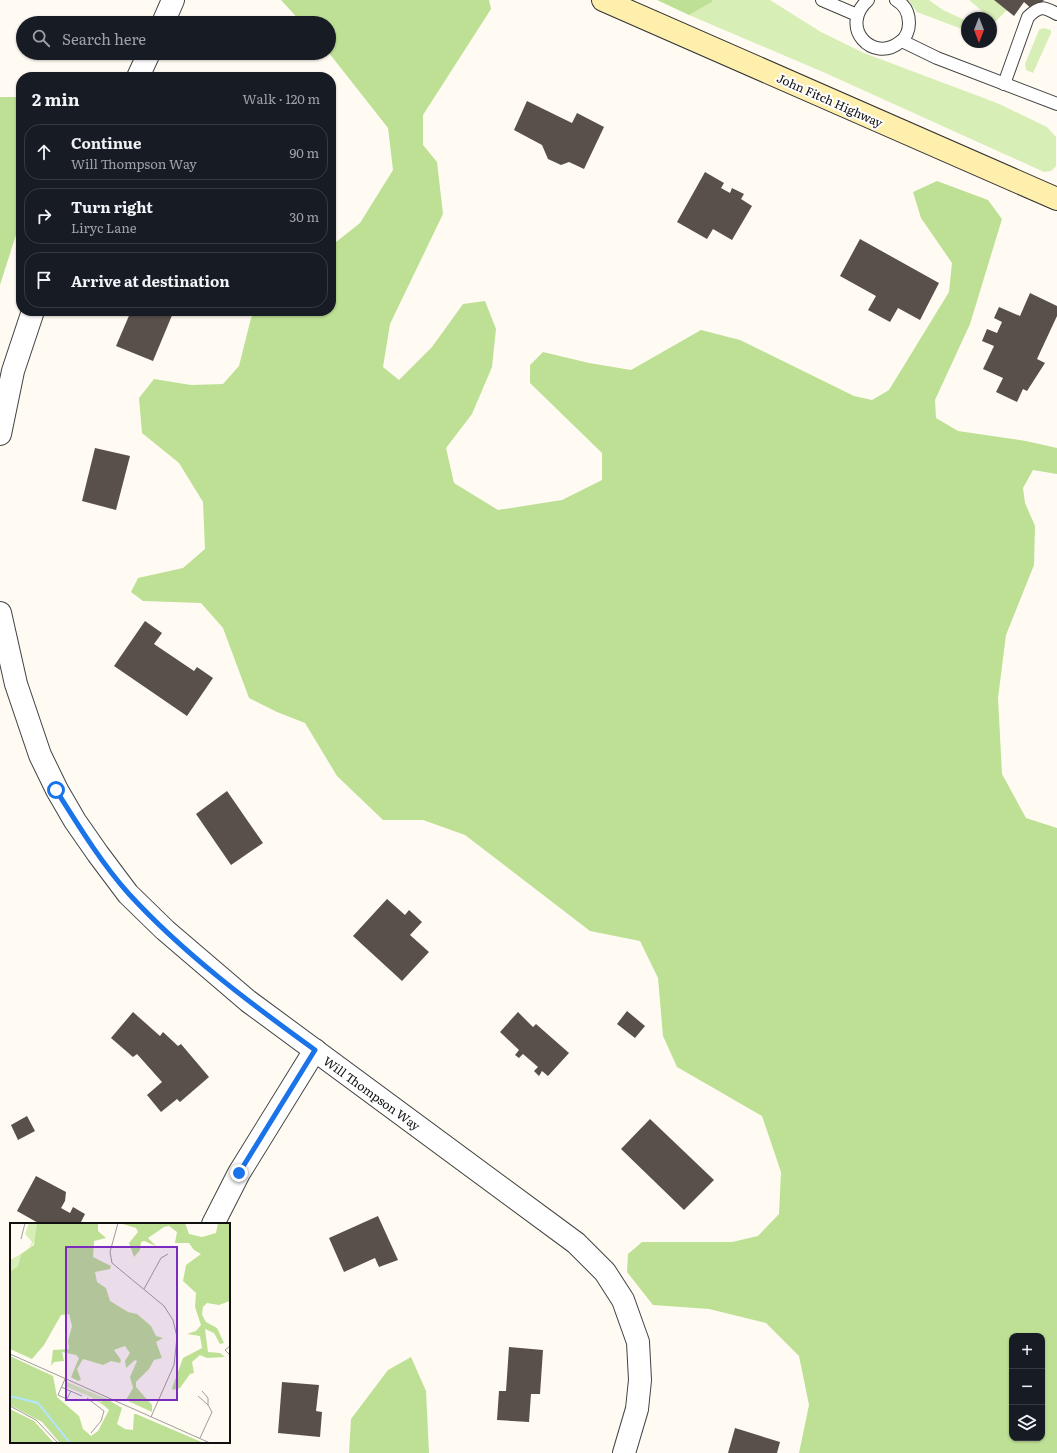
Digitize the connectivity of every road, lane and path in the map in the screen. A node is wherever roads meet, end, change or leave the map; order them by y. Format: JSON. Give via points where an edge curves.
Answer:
{"nodes":[{"id":1,"x":173,"y":0,"type":"edge"},
{"id":2,"x":603,"y":0,"type":"edge"},
{"id":3,"x":822,"y":0,"type":"edge"},
{"id":4,"x":868,"y":0,"type":"edge"},
{"id":5,"x":896,"y":0,"type":"edge"},
{"id":6,"x":857,"y":14,"type":"junction"},
{"id":7,"x":1057,"y":14,"type":"edge"},
{"id":8,"x":166,"y":16,"type":"edge"},
{"id":9,"x":902,"y":41,"type":"junction"},
{"id":10,"x":146,"y":60,"type":"edge"},
{"id":11,"x":140,"y":72,"type":"edge"},
{"id":12,"x":1004,"y":84,"type":"junction"},
{"id":13,"x":1057,"y":104,"type":"edge"},
{"id":14,"x":1057,"y":199,"type":"edge"},
{"id":15,"x":31,"y":316,"type":"edge"},
{"id":16,"x":0,"y":434,"type":"edge"},
{"id":17,"x":0,"y":613,"type":"edge"},
{"id":18,"x":315,"y":1050,"type":"junction"},
{"id":19,"x":214,"y":1223,"type":"edge"},
{"id":20,"x":624,"y":1453,"type":"edge"}],
"edges":[{"from":1,"to":8,"type":"street"},
{"from":2,"to":14,"type":"main road","name":"John Fitch Highway"},
{"from":3,"to":6,"type":"lane"},
{"from":4,"to":6,"type":"lane"},
{"from":5,"to":9,"type":"lane","via":[[906,9],[909,17],[907,34]]},
{"from":6,"to":9,"type":"lane","via":[[858,33],[870,46],[887,49]]},
{"from":7,"to":12,"type":"lane","via":[[1040,8],[1028,17]]},
{"from":9,"to":12,"type":"lane","via":[[937,58]]},
{"from":10,"to":11,"type":"street"},
{"from":12,"to":13,"type":"lane"},
{"from":15,"to":16,"type":"street","via":[[13,371]]},
{"from":17,"to":18,"type":"street","name":"Will Thompson Way","via":[[16,684],[40,755],[56,790],[98,854],[128,894],[165,930],[248,1001]]},
{"from":18,"to":19,"type":"street","via":[[239,1173]]},
{"from":18,"to":20,"type":"street","name":"Will Thompson Way","via":[[576,1243],[605,1272],[623,1300],[638,1342],[640,1380]]}]}
